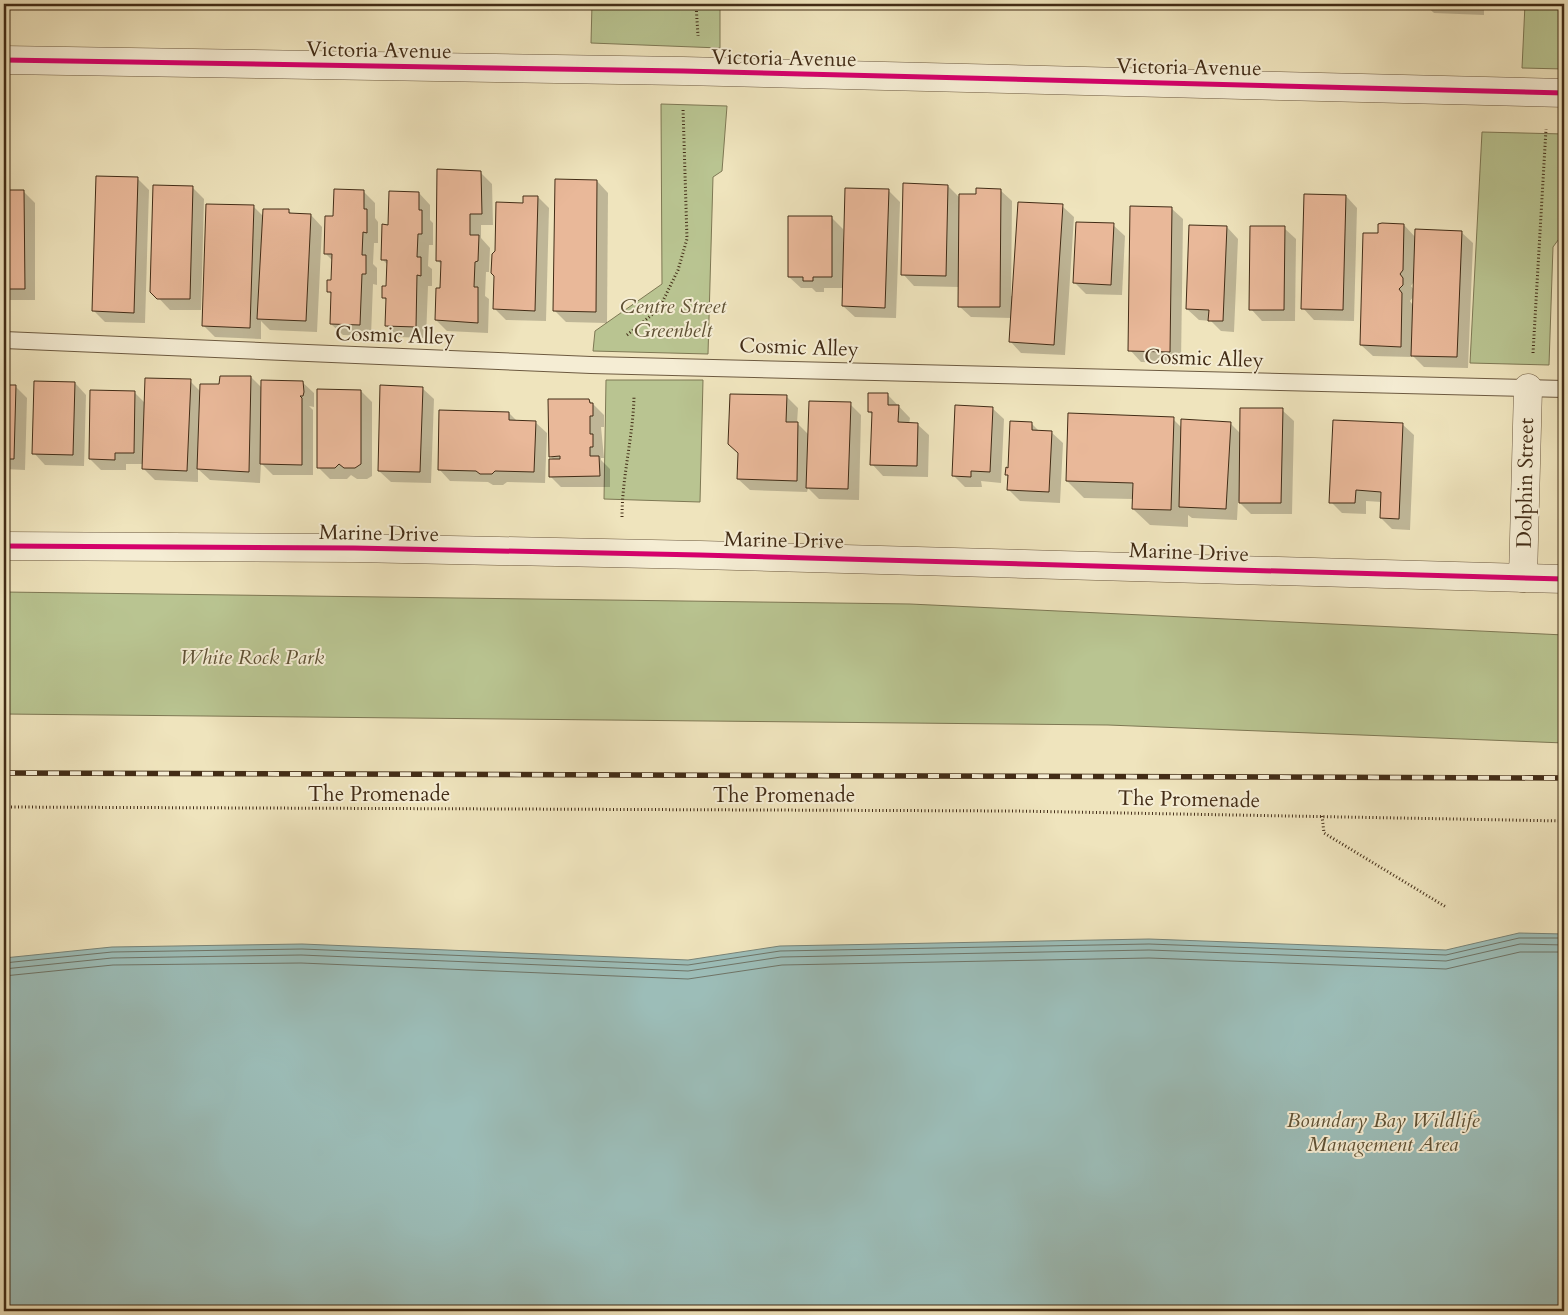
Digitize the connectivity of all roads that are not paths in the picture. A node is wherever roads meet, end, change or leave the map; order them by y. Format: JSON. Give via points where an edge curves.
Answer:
{"nodes":[{"id":1,"x":4,"y":60,"type":"edge"},
{"id":2,"x":1564,"y":93,"type":"edge"},
{"id":3,"x":4,"y":340,"type":"edge"},
{"id":4,"x":1528,"y":388,"type":"junction"},
{"id":5,"x":1564,"y":389,"type":"edge"},
{"id":6,"x":4,"y":546,"type":"edge"},
{"id":7,"x":1523,"y":578,"type":"junction"},
{"id":8,"x":1564,"y":579,"type":"edge"}],
"edges":[{"from":1,"to":2,"type":"street","name":"Victoria Avenue","via":[[673,71]]},
{"from":3,"to":4,"type":"lane","name":"Cosmic Alley","via":[[591,365]]},
{"from":4,"to":5,"type":"lane","name":"Cosmic Alley"},
{"from":4,"to":7,"type":"street","name":"Dolphin Street"},
{"from":6,"to":7,"type":"street","name":"Marine Drive","via":[[354,548],[700,555]]},
{"from":7,"to":8,"type":"street","name":"Marine Drive"}]}
